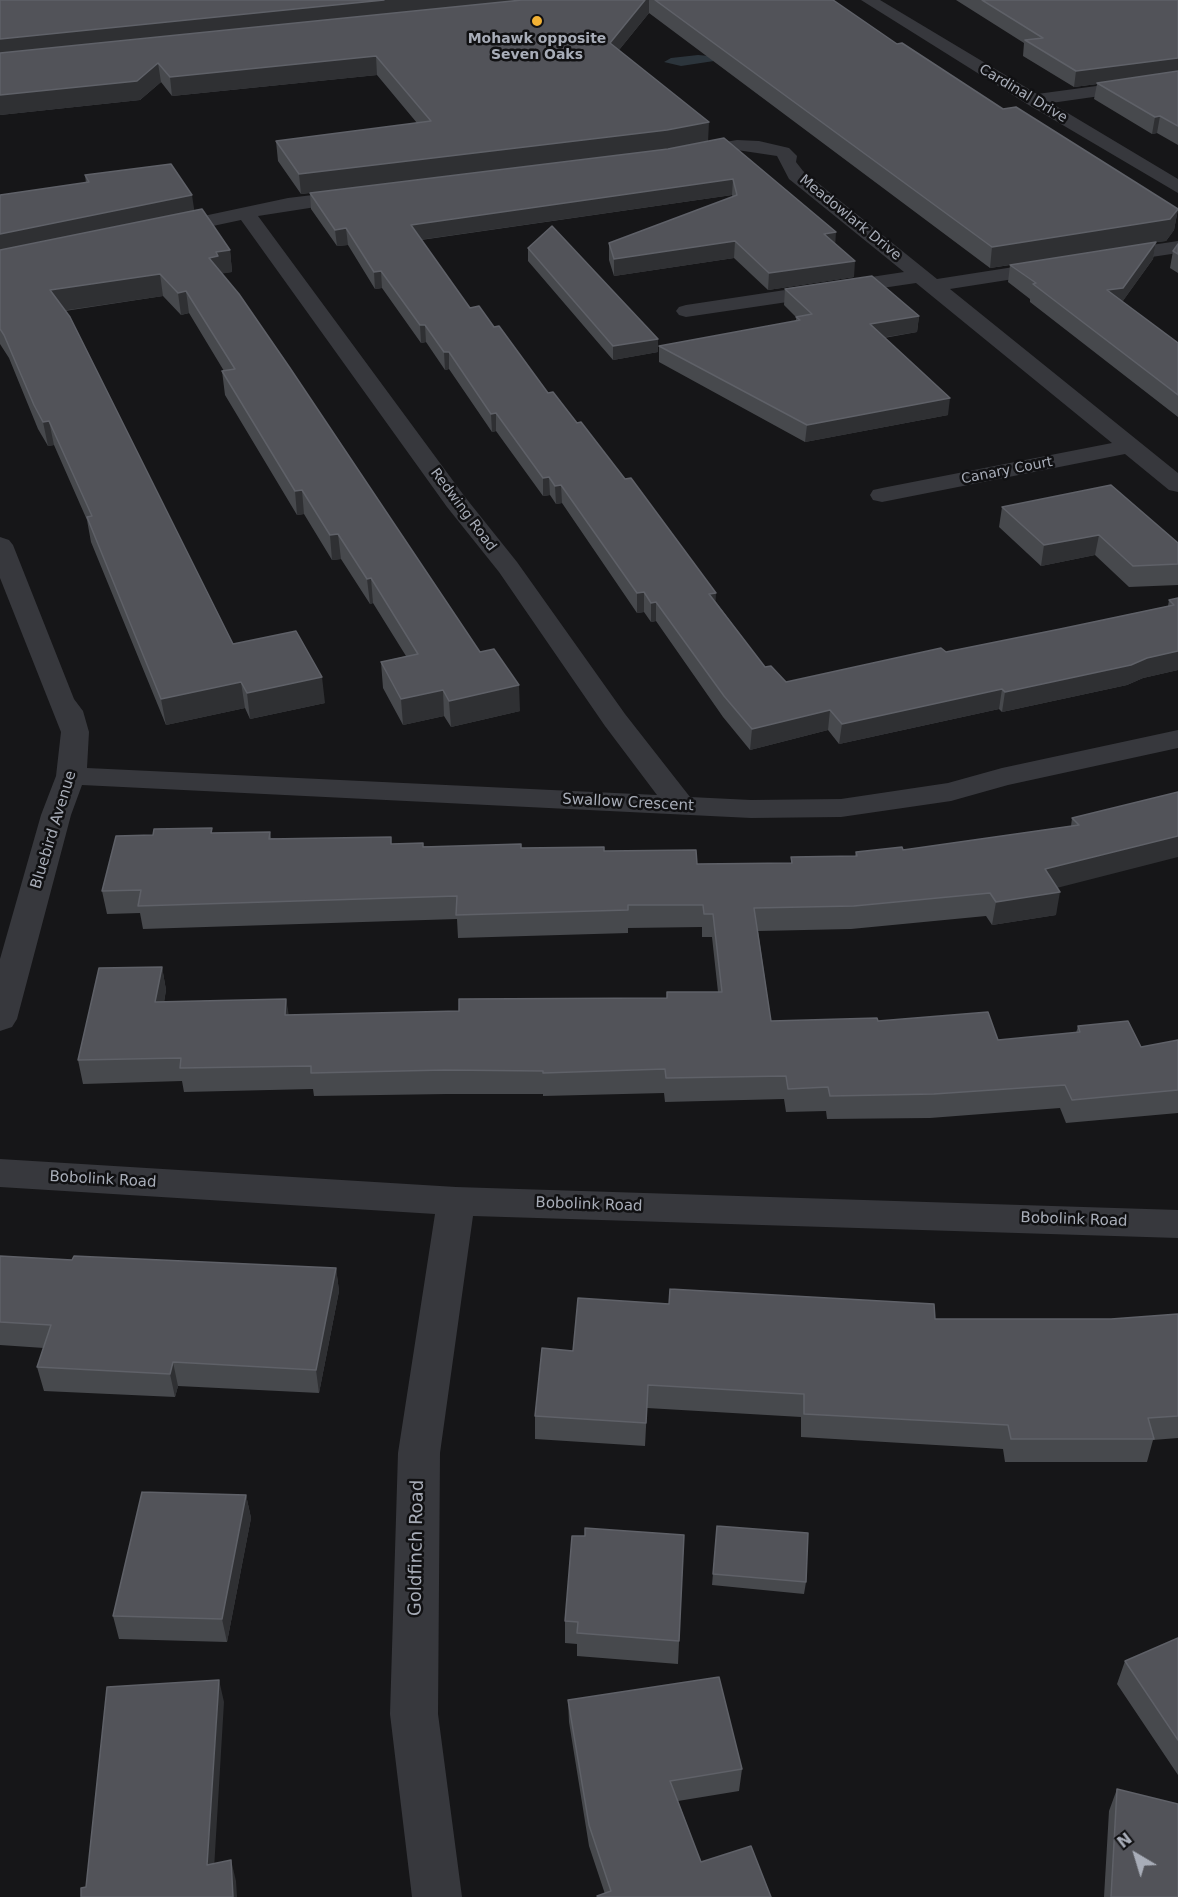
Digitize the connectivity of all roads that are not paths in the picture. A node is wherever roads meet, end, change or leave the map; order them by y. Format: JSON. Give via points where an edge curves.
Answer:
{"nodes":[{"id":1,"x":869,"y":0,"type":"edge"},
{"id":2,"x":1178,"y":80,"type":"edge"},
{"id":3,"x":1033,"y":100,"type":"junction"},
{"id":4,"x":666,"y":157,"type":"edge"},
{"id":5,"x":1178,"y":187,"type":"edge"},
{"id":6,"x":371,"y":194,"type":"edge"},
{"id":7,"x":246,"y":213,"type":"junction"},
{"id":8,"x":152,"y":233,"type":"edge"},
{"id":9,"x":1178,"y":247,"type":"edge"},
{"id":10,"x":1096,"y":260,"type":"edge"},
{"id":11,"x":1073,"y":264,"type":"edge"},
{"id":12,"x":926,"y":281,"type":"junction"},
{"id":13,"x":686,"y":311,"type":"dead end"},
{"id":14,"x":1131,"y":446,"type":"junction"},
{"id":15,"x":1178,"y":485,"type":"edge"},
{"id":16,"x":882,"y":495,"type":"dead end"},
{"id":17,"x":0,"y":546,"type":"edge"},
{"id":18,"x":1178,"y":739,"type":"edge"},
{"id":19,"x":71,"y":776,"type":"junction"},
{"id":20,"x":681,"y":806,"type":"junction"},
{"id":21,"x":0,"y":1019,"type":"edge"},
{"id":22,"x":0,"y":1173,"type":"edge"},
{"id":23,"x":456,"y":1201,"type":"junction"},
{"id":24,"x":1178,"y":1224,"type":"edge"},
{"id":25,"x":437,"y":1897,"type":"edge"}],
"edges":[{"from":1,"to":3,"type":"street","name":"Cardinal Drive"},
{"from":2,"to":3,"type":"street"},
{"from":3,"to":5,"type":"street","name":"Cardinal Drive"},
{"from":4,"to":12,"type":"street","name":"Meadowlark Drive","via":[[737,145],[783,152],[796,175]]},
{"from":6,"to":7,"type":"street"},
{"from":7,"to":8,"type":"street"},
{"from":7,"to":20,"type":"street","name":"Redwing Road"},
{"from":9,"to":10,"type":"street"},
{"from":11,"to":12,"type":"street"},
{"from":12,"to":13,"type":"street"},
{"from":12,"to":14,"type":"street","name":"Meadowlark Drive"},
{"from":14,"to":15,"type":"street","name":"Meadowlark Drive"},
{"from":14,"to":16,"type":"street","name":"Canary Court"},
{"from":17,"to":19,"type":"street","name":"Bluebird Avenue","via":[[61,702],[69,711],[75,732]]},
{"from":18,"to":20,"type":"street","name":"Swallow Crescent","via":[[899,801],[842,808]]},
{"from":19,"to":20,"type":"street","name":"Swallow Crescent"},
{"from":19,"to":21,"type":"street","name":"Bluebird Avenue","via":[[56,815]]},
{"from":22,"to":23,"type":"street","name":"Bobolink Road"},
{"from":23,"to":24,"type":"street","name":"Bobolink Road"},
{"from":23,"to":25,"type":"street","name":"Goldfinch Road","via":[[419,1453],[414,1714]]}]}
